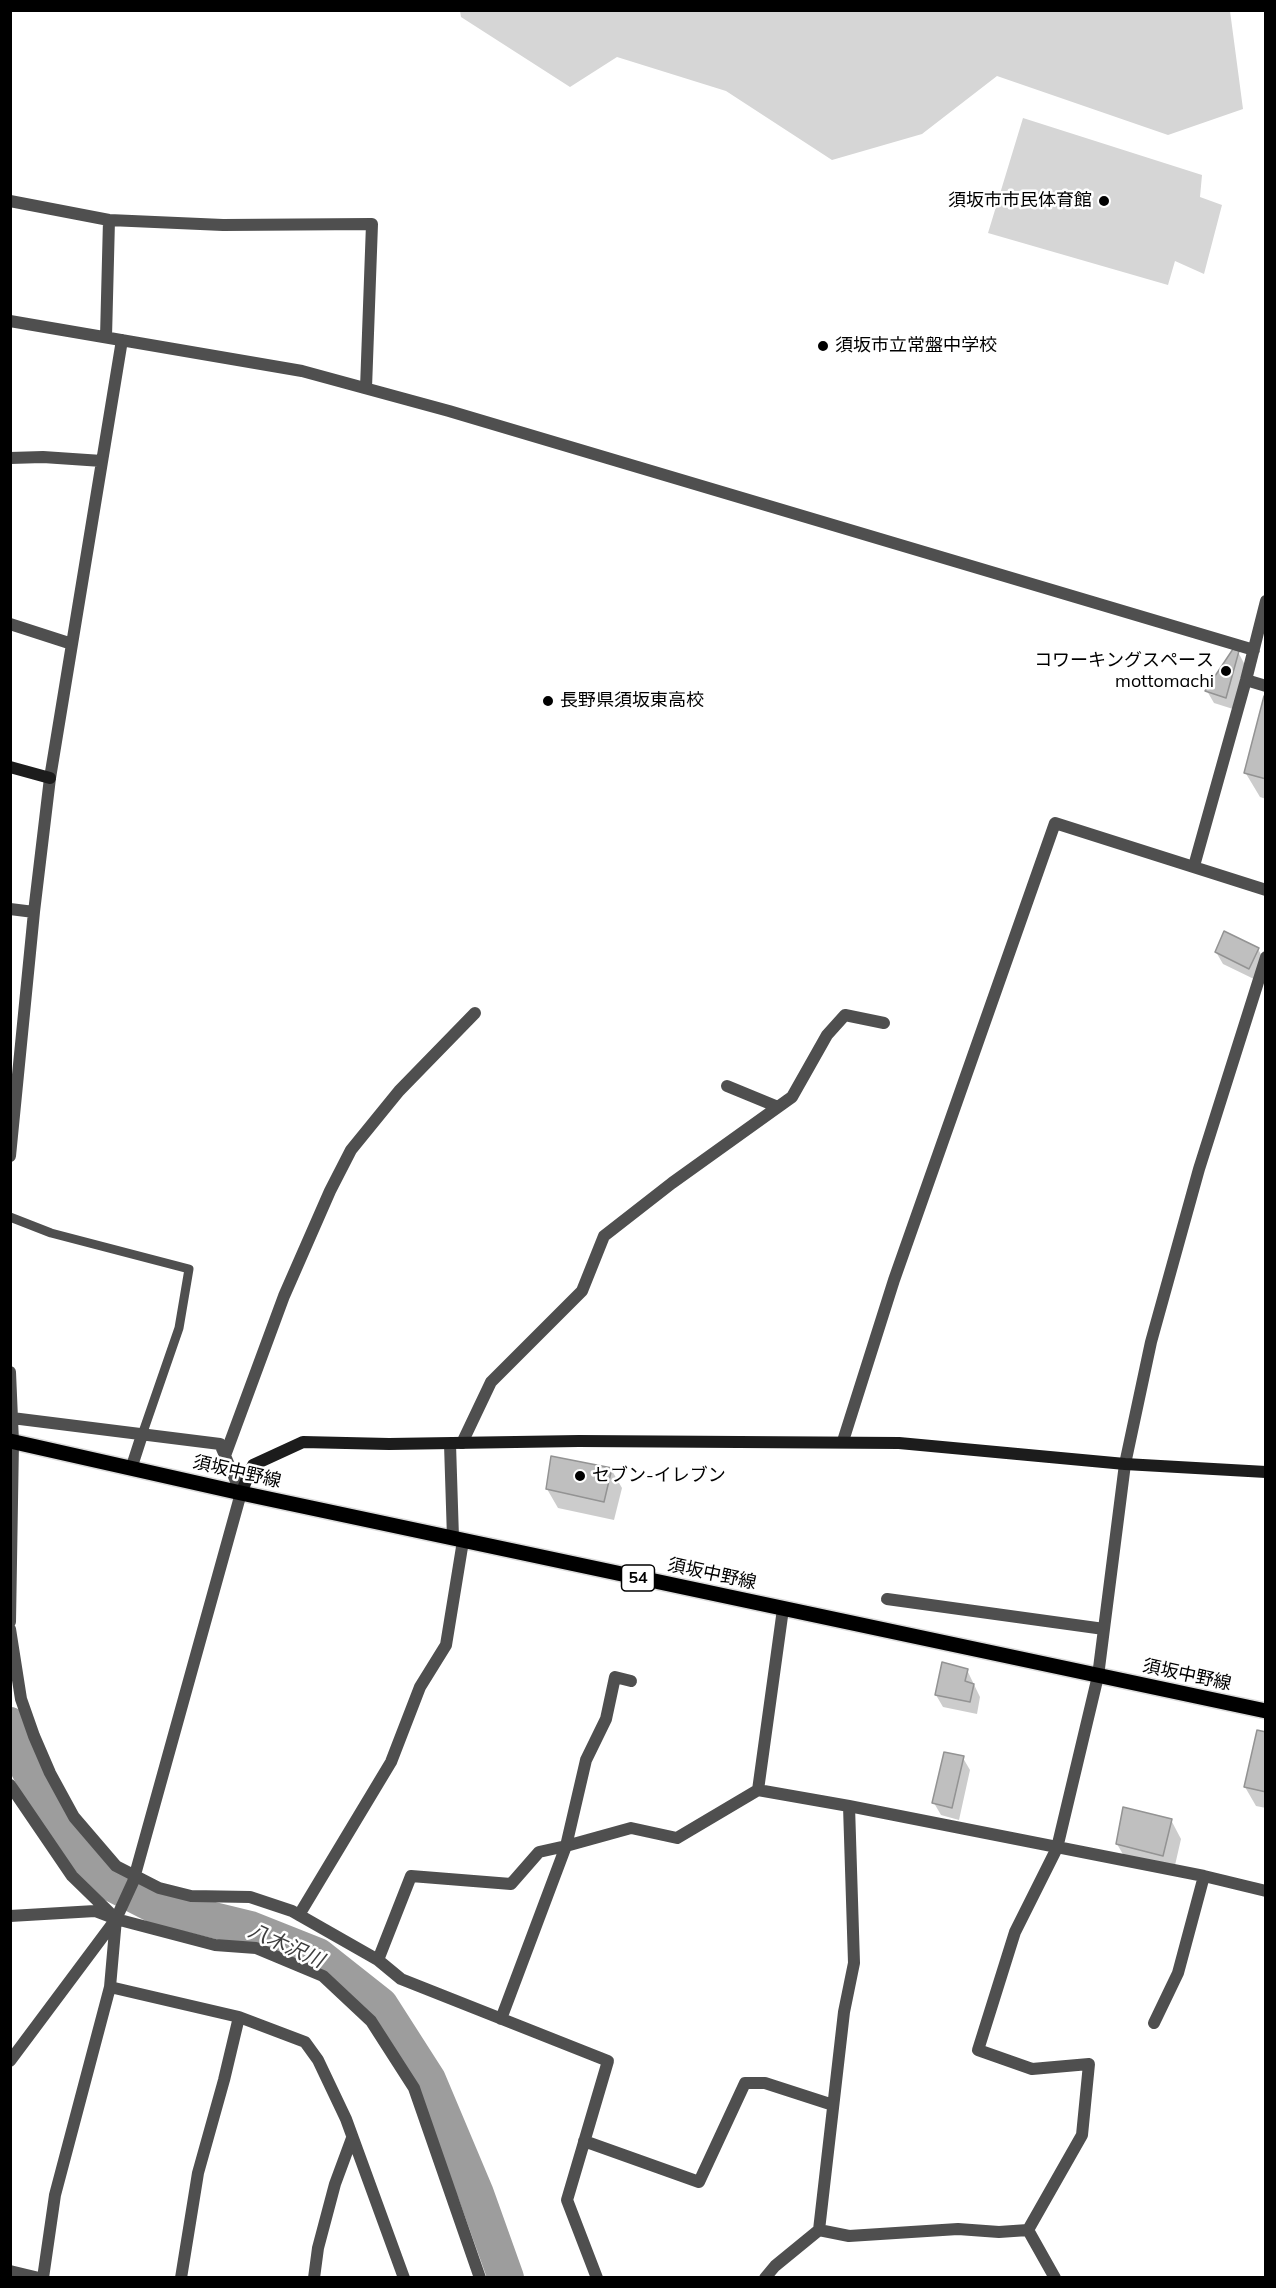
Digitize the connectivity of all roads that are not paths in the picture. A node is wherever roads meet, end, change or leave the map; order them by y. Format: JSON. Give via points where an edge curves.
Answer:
{"nodes":[{"id":1,"x":10,"y":201,"type":"edge"},
{"id":2,"x":109,"y":220,"type":"junction"},
{"id":3,"x":10,"y":321,"type":"edge"},
{"id":4,"x":106,"y":337,"type":"junction"},
{"id":5,"x":122,"y":340,"type":"junction"},
{"id":6,"x":366,"y":388,"type":"junction"},
{"id":7,"x":10,"y":458,"type":"edge"},
{"id":8,"x":102,"y":460,"type":"junction"},
{"id":9,"x":1266,"y":601,"type":"edge"},
{"id":10,"x":10,"y":624,"type":"edge"},
{"id":11,"x":72,"y":644,"type":"junction"},
{"id":12,"x":1254,"y":650,"type":"junction"},
{"id":13,"x":1246,"y":680,"type":"junction"},
{"id":14,"x":1266,"y":686,"type":"edge"},
{"id":15,"x":10,"y":766,"type":"edge"},
{"id":16,"x":50,"y":778,"type":"junction"},
{"id":17,"x":1194,"y":866,"type":"junction"},
{"id":18,"x":1266,"y":890,"type":"edge"},
{"id":19,"x":10,"y":909,"type":"edge"},
{"id":20,"x":34,"y":912,"type":"junction"},
{"id":21,"x":1266,"y":957,"type":"edge"},
{"id":22,"x":476,"y":1013,"type":"dead end"},
{"id":23,"x":884,"y":1023,"type":"dead end"},
{"id":24,"x":727,"y":1086,"type":"dead end"},
{"id":25,"x":778,"y":1107,"type":"junction"},
{"id":26,"x":10,"y":1156,"type":"edge"},
{"id":27,"x":10,"y":1217,"type":"edge"},
{"id":28,"x":10,"y":1372,"type":"edge"},
{"id":29,"x":12,"y":1418,"type":"junction"},
{"id":30,"x":142,"y":1435,"type":"junction"},
{"id":31,"x":843,"y":1441,"type":"junction"},
{"id":32,"x":12,"y":1442,"type":"edge"},
{"id":33,"x":456,"y":1444,"type":"junction"},
{"id":34,"x":226,"y":1454,"type":"junction"},
{"id":35,"x":1125,"y":1464,"type":"junction"},
{"id":36,"x":131,"y":1469,"type":"junction"},
{"id":37,"x":1266,"y":1472,"type":"edge"},
{"id":38,"x":241,"y":1493,"type":"junction"},
{"id":39,"x":458,"y":1540,"type":"junction"},
{"id":40,"x":887,"y":1599,"type":"dead end"},
{"id":41,"x":783,"y":1609,"type":"junction"},
{"id":42,"x":10,"y":1622,"type":"edge"},
{"id":43,"x":10,"y":1629,"type":"edge"},
{"id":44,"x":1104,"y":1629,"type":"junction"},
{"id":45,"x":1098,"y":1676,"type":"junction"},
{"id":46,"x":631,"y":1681,"type":"dead end"},
{"id":47,"x":1266,"y":1711,"type":"edge"},
{"id":48,"x":10,"y":1785,"type":"edge"},
{"id":49,"x":758,"y":1790,"type":"junction"},
{"id":50,"x":849,"y":1806,"type":"junction"},
{"id":51,"x":566,"y":1846,"type":"junction"},
{"id":52,"x":1057,"y":1848,"type":"junction"},
{"id":53,"x":1204,"y":1876,"type":"junction"},
{"id":54,"x":134,"y":1879,"type":"junction"},
{"id":55,"x":1266,"y":1891,"type":"edge"},
{"id":56,"x":118,"y":1914,"type":"junction"},
{"id":57,"x":298,"y":1915,"type":"junction"},
{"id":58,"x":10,"y":1916,"type":"edge"},
{"id":59,"x":378,"y":1960,"type":"junction"},
{"id":60,"x":110,"y":1987,"type":"junction"},
{"id":61,"x":239,"y":2017,"type":"junction"},
{"id":62,"x":501,"y":2019,"type":"junction"},
{"id":63,"x":1154,"y":2023,"type":"dead end"},
{"id":64,"x":10,"y":2061,"type":"edge"},
{"id":65,"x":833,"y":2104,"type":"junction"},
{"id":66,"x":352,"y":2138,"type":"junction"},
{"id":67,"x":584,"y":2141,"type":"junction"},
{"id":68,"x":819,"y":2230,"type":"junction"},
{"id":69,"x":1028,"y":2230,"type":"junction"},
{"id":70,"x":10,"y":2271,"type":"edge"},
{"id":71,"x":769,"y":2276,"type":"edge"},
{"id":72,"x":41,"y":2277,"type":"edge"},
{"id":73,"x":181,"y":2277,"type":"edge"},
{"id":74,"x":314,"y":2277,"type":"edge"},
{"id":75,"x":404,"y":2277,"type":"edge"},
{"id":76,"x":480,"y":2277,"type":"edge"},
{"id":77,"x":597,"y":2277,"type":"edge"},
{"id":78,"x":1055,"y":2277,"type":"edge"}],
"edges":[{"from":1,"to":2,"type":"street"},
{"from":2,"to":4,"type":"street"},
{"from":2,"to":6,"type":"street","via":[[224,225],[372,224]]},
{"from":3,"to":4,"type":"street"},
{"from":4,"to":5,"type":"street"},
{"from":5,"to":6,"type":"street","via":[[302,371]]},
{"from":5,"to":8,"type":"street"},
{"from":6,"to":12,"type":"street"},
{"from":7,"to":8,"type":"street"},
{"from":8,"to":11,"type":"street"},
{"from":9,"to":12,"type":"street"},
{"from":10,"to":11,"type":"street"},
{"from":11,"to":16,"type":"street"},
{"from":12,"to":13,"type":"street"},
{"from":13,"to":14,"type":"street"},
{"from":13,"to":17,"type":"street"},
{"from":15,"to":16,"type":"street"},
{"from":16,"to":20,"type":"street"},
{"from":17,"to":18,"type":"street"},
{"from":17,"to":31,"type":"street","via":[[1055,823],[894,1280]]},
{"from":19,"to":20,"type":"street"},
{"from":20,"to":26,"type":"street"},
{"from":21,"to":35,"type":"street","via":[[1199,1169],[1151,1342]]},
{"from":22,"to":34,"type":"street","via":[[399,1091],[351,1150],[284,1296]]},
{"from":23,"to":25,"type":"street","via":[[845,1015],[827,1035],[792,1097]]},
{"from":24,"to":25,"type":"street"},
{"from":25,"to":33,"type":"street","via":[[604,1236],[582,1291],[491,1382]]},
{"from":27,"to":30,"type":"lane","via":[[51,1233],[189,1269],[179,1328]]},
{"from":28,"to":29,"type":"street"},
{"from":29,"to":30,"type":"street"},
{"from":29,"to":32,"type":"street"},
{"from":30,"to":34,"type":"street","via":[[220,1444]]},
{"from":30,"to":36,"type":"street"},
{"from":31,"to":33,"type":"street"},
{"from":31,"to":35,"type":"street"},
{"from":32,"to":36,"type":"main road","name":"須坂中野線","number":"54"},
{"from":32,"to":42,"type":"street"},
{"from":33,"to":38,"type":"street","via":[[303,1442],[253,1465]]},
{"from":33,"to":39,"type":"street"},
{"from":34,"to":38,"type":"street"},
{"from":35,"to":37,"type":"street"},
{"from":35,"to":44,"type":"street"},
{"from":36,"to":38,"type":"main road","name":"須坂中野線","number":"54"},
{"from":38,"to":39,"type":"main road","name":"須坂中野線","number":"54"},
{"from":38,"to":54,"type":"street"},
{"from":39,"to":41,"type":"main road","name":"須坂中野線","number":"54"},
{"from":39,"to":57,"type":"street","via":[[446,1645],[420,1687],[392,1762]]},
{"from":40,"to":44,"type":"street"},
{"from":41,"to":45,"type":"main road","name":"須坂中野線","number":"54"},
{"from":41,"to":49,"type":"street"},
{"from":43,"to":54,"type":"street","via":[[21,1699],[50,1773],[74,1817],[116,1866]]},
{"from":44,"to":45,"type":"street"},
{"from":45,"to":47,"type":"main road","name":"須坂中野線","number":"54"},
{"from":45,"to":52,"type":"street"},
{"from":46,"to":51,"type":"street","via":[[615,1677],[606,1719],[586,1760]]},
{"from":48,"to":56,"type":"street","via":[[72,1876]]},
{"from":49,"to":50,"type":"street"},
{"from":49,"to":51,"type":"street","via":[[677,1838],[631,1828]]},
{"from":50,"to":52,"type":"street"},
{"from":50,"to":65,"type":"street","via":[[854,1964]]},
{"from":51,"to":59,"type":"street","via":[[539,1852],[511,1884],[411,1876]]},
{"from":51,"to":62,"type":"street"},
{"from":52,"to":53,"type":"street"},
{"from":52,"to":69,"type":"street","via":[[1015,1932],[978,2050],[1032,2069],[1089,2064],[1082,2135]]},
{"from":53,"to":55,"type":"street"},
{"from":53,"to":63,"type":"street","via":[[1178,1973]]},
{"from":54,"to":56,"type":"street"},
{"from":54,"to":57,"type":"street","via":[[191,1896],[250,1897]]},
{"from":56,"to":58,"type":"street","via":[[95,1911]]},
{"from":56,"to":60,"type":"street"},
{"from":56,"to":64,"type":"street"},
{"from":56,"to":76,"type":"street","via":[[215,1944],[256,1948],[323,1976],[371,2021],[414,2088]]},
{"from":57,"to":59,"type":"street"},
{"from":59,"to":62,"type":"street","via":[[401,1979]]},
{"from":60,"to":61,"type":"street"},
{"from":60,"to":72,"type":"street","via":[[54,2195]]},
{"from":61,"to":66,"type":"street","via":[[305,2042],[318,2060]]},
{"from":61,"to":73,"type":"street","via":[[198,2173]]},
{"from":62,"to":67,"type":"street","via":[[608,2061]]},
{"from":65,"to":67,"type":"street","via":[[765,2083],[745,2083],[699,2182]]},
{"from":65,"to":68,"type":"street"},
{"from":66,"to":74,"type":"street","via":[[335,2184]]},
{"from":66,"to":75,"type":"street"},
{"from":67,"to":77,"type":"street","via":[[567,2200]]},
{"from":68,"to":69,"type":"street","via":[[849,2236],[958,2229]]},
{"from":68,"to":71,"type":"street"},
{"from":69,"to":78,"type":"street"},
{"from":70,"to":72,"type":"street"}]}
